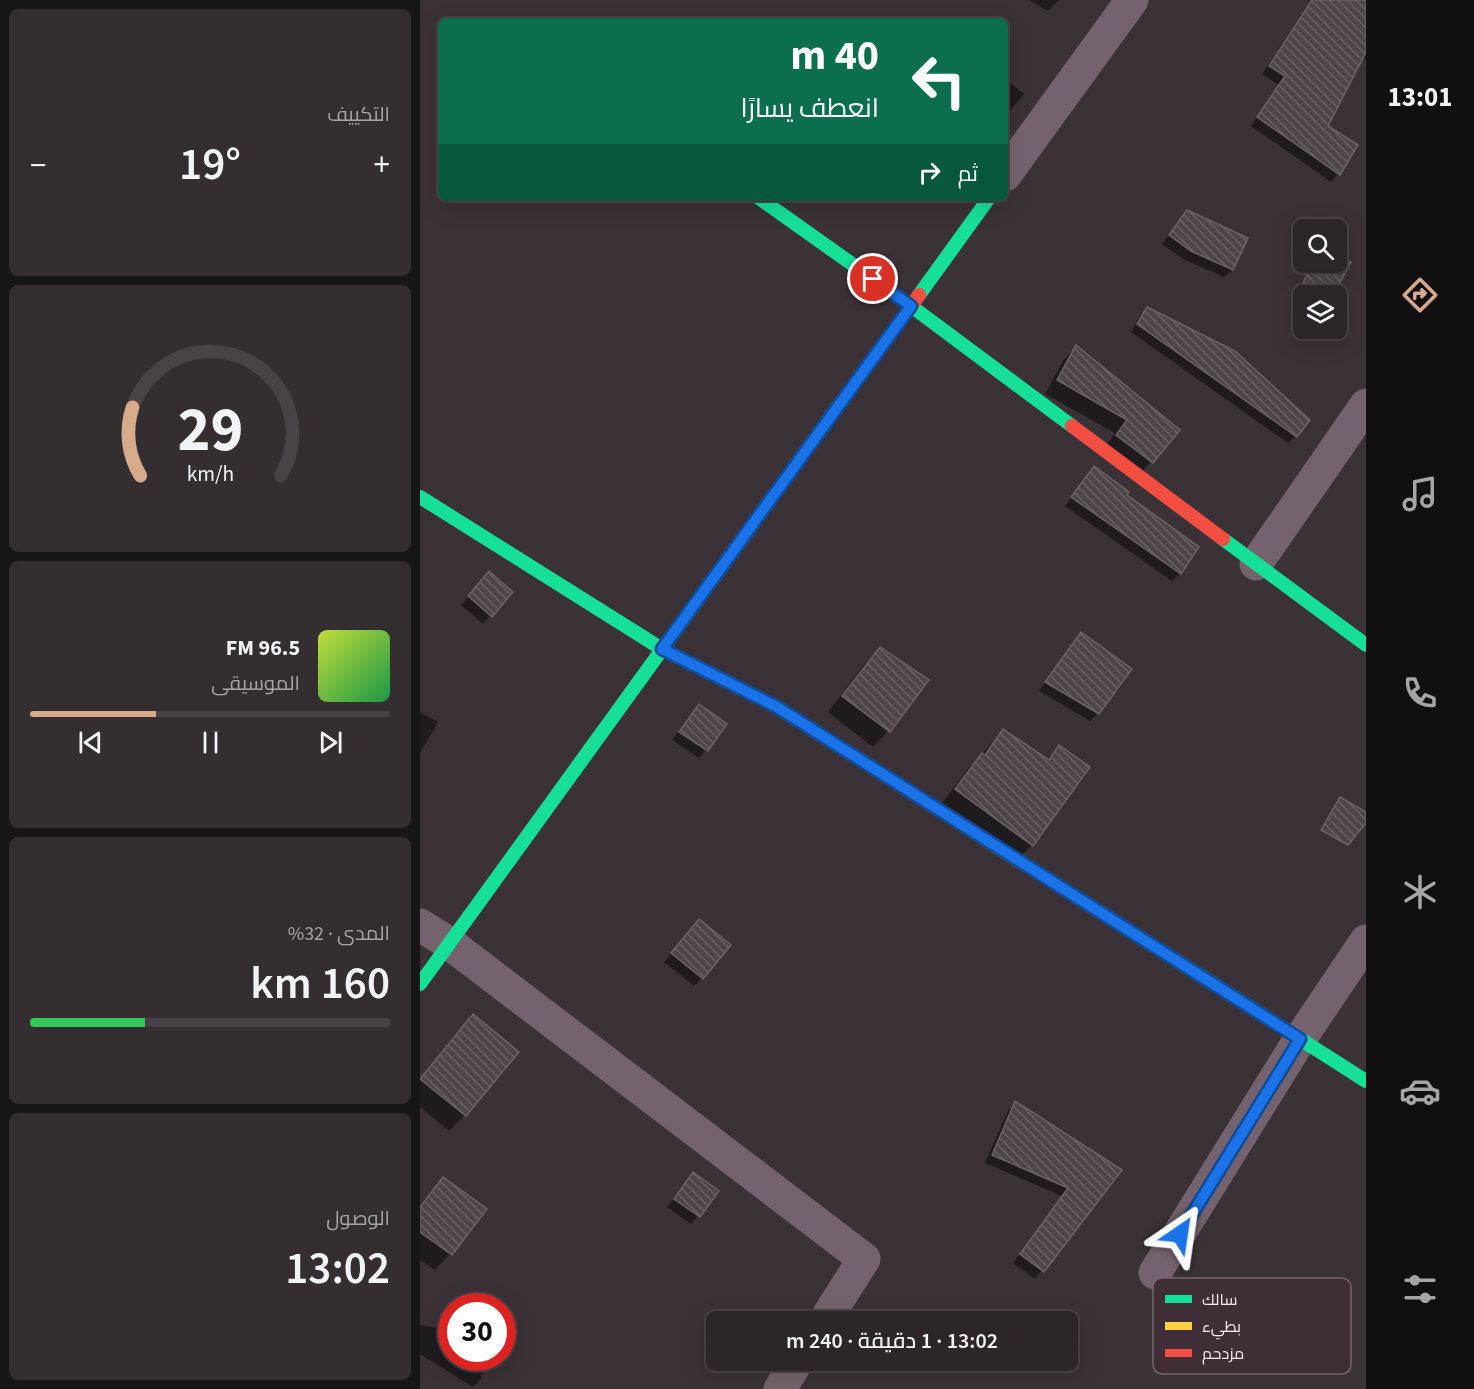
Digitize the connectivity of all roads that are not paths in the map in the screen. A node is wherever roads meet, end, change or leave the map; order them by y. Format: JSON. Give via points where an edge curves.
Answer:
{"nodes":[{"id":1,"x":1132,"y":0,"type":"edge"},
{"id":2,"x":1008,"y":171,"type":"edge"},
{"id":3,"x":763,"y":201,"type":"edge"},
{"id":4,"x":986,"y":201,"type":"edge"},
{"id":5,"x":911,"y":306,"type":"junction"},
{"id":6,"x":1366,"y":405,"type":"edge"},
{"id":7,"x":420,"y":497,"type":"edge"},
{"id":8,"x":1256,"y":564,"type":"junction"},
{"id":9,"x":1366,"y":645,"type":"edge"},
{"id":10,"x":662,"y":649,"type":"junction"},
{"id":11,"x":420,"y":926,"type":"edge"},
{"id":12,"x":1366,"y":941,"type":"edge"},
{"id":13,"x":449,"y":943,"type":"junction"},
{"id":14,"x":420,"y":984,"type":"edge"},
{"id":15,"x":1300,"y":1039,"type":"junction"},
{"id":16,"x":1366,"y":1081,"type":"edge"},
{"id":17,"x":1155,"y":1273,"type":"dead end"},
{"id":18,"x":831,"y":1311,"type":"edge"},
{"id":19,"x":791,"y":1371,"type":"edge"},
{"id":20,"x":780,"y":1389,"type":"edge"}],
"edges":[{"from":1,"to":2,"type":"street"},
{"from":3,"to":5,"type":"street"},
{"from":4,"to":5,"type":"street"},
{"from":5,"to":8,"type":"street"},
{"from":5,"to":10,"type":"street"},
{"from":6,"to":8,"type":"street"},
{"from":7,"to":10,"type":"street"},
{"from":8,"to":9,"type":"street"},
{"from":10,"to":13,"type":"street"},
{"from":10,"to":15,"type":"street","via":[[777,707]]},
{"from":11,"to":13,"type":"street"},
{"from":12,"to":15,"type":"street"},
{"from":13,"to":14,"type":"street"},
{"from":13,"to":18,"type":"street","via":[[864,1259]]},
{"from":15,"to":16,"type":"street"},
{"from":15,"to":17,"type":"street"},
{"from":19,"to":20,"type":"street"}]}
